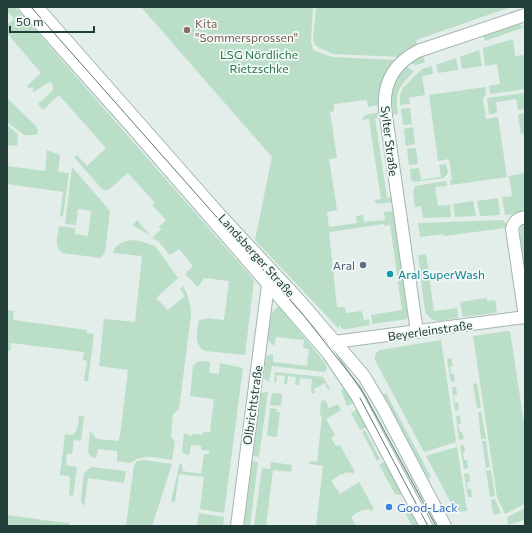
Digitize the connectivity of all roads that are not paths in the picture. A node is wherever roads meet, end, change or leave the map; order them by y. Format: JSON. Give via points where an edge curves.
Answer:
{"nodes":[{"id":1,"x":25,"y":7,"type":"edge"},
{"id":2,"x":37,"y":7,"type":"edge"},
{"id":3,"x":525,"y":15,"type":"edge"},
{"id":4,"x":525,"y":217,"type":"edge"},
{"id":5,"x":268,"y":285,"type":"junction"},
{"id":6,"x":525,"y":317,"type":"edge"},
{"id":7,"x":417,"y":332,"type":"junction"},
{"id":8,"x":334,"y":342,"type":"junction"},
{"id":9,"x":236,"y":526,"type":"edge"},
{"id":10,"x":426,"y":526,"type":"edge"},
{"id":11,"x":445,"y":526,"type":"edge"}],
"edges":[{"from":1,"to":5,"type":"street","name":"Landsberger Straße"},
{"from":2,"to":8,"type":"street","name":"Landsberger Straße"},
{"from":3,"to":7,"type":"street","name":"Sylter Straße","via":[[418,51],[396,67],[387,84],[385,109]]},
{"from":4,"to":6,"type":"street","via":[[518,218],[512,229]]},
{"from":5,"to":9,"type":"street","name":"Olbrichtstraße"},
{"from":5,"to":10,"type":"street","name":"Landsberger Straße","via":[[314,337],[358,396]]},
{"from":6,"to":7,"type":"street","name":"Beyerleinstraße"},
{"from":7,"to":8,"type":"street","name":"Beyerleinstraße"},
{"from":8,"to":11,"type":"street","name":"Landsberger Straße","via":[[372,389]]}]}
